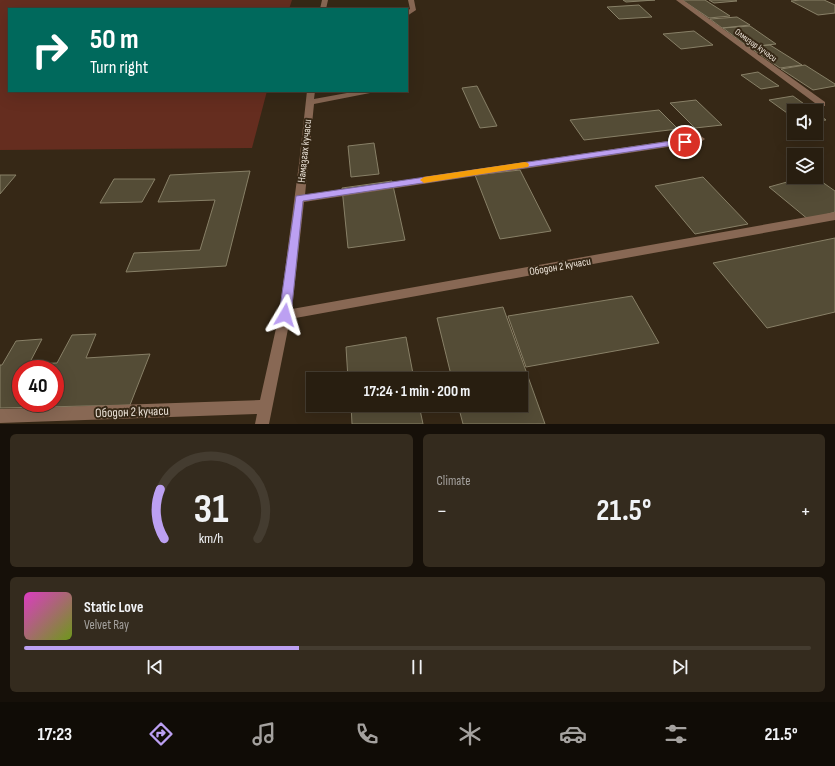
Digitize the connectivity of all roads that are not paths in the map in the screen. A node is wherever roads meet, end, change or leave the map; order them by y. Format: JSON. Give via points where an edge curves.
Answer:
{"nodes":[{"id":1,"x":411,"y":0,"type":"edge"},
{"id":2,"x":679,"y":0,"type":"edge"},
{"id":3,"x":408,"y":13,"type":"edge"},
{"id":4,"x":360,"y":92,"type":"edge"},
{"id":5,"x":310,"y":97,"type":"edge"},
{"id":6,"x":822,"y":104,"type":"dead end"},
{"id":7,"x":701,"y":139,"type":"dead end"},
{"id":8,"x":299,"y":198,"type":"junction"},
{"id":9,"x":835,"y":216,"type":"edge"},
{"id":10,"x":285,"y":315,"type":"junction"},
{"id":11,"x":265,"y":407,"type":"junction"},
{"id":12,"x":0,"y":416,"type":"edge"},
{"id":13,"x":262,"y":424,"type":"edge"}],
"edges":[{"from":1,"to":3,"type":"street","via":[[413,10]]},
{"from":2,"to":6,"type":"street","name":"Олмизор кучаси"},
{"from":4,"to":5,"type":"street"},
{"from":5,"to":8,"type":"street","name":"Намазгах кучаси"},
{"from":7,"to":8,"type":"street"},
{"from":8,"to":10,"type":"street","name":"Намазгах кучаси"},
{"from":9,"to":10,"type":"street","name":"Ободон 2 кучаси"},
{"from":10,"to":11,"type":"street","name":"Намазгах кучаси"},
{"from":11,"to":12,"type":"street","name":"Ободон 2 кучаси"},
{"from":11,"to":13,"type":"street","name":"Намазгах кучаси"}]}
